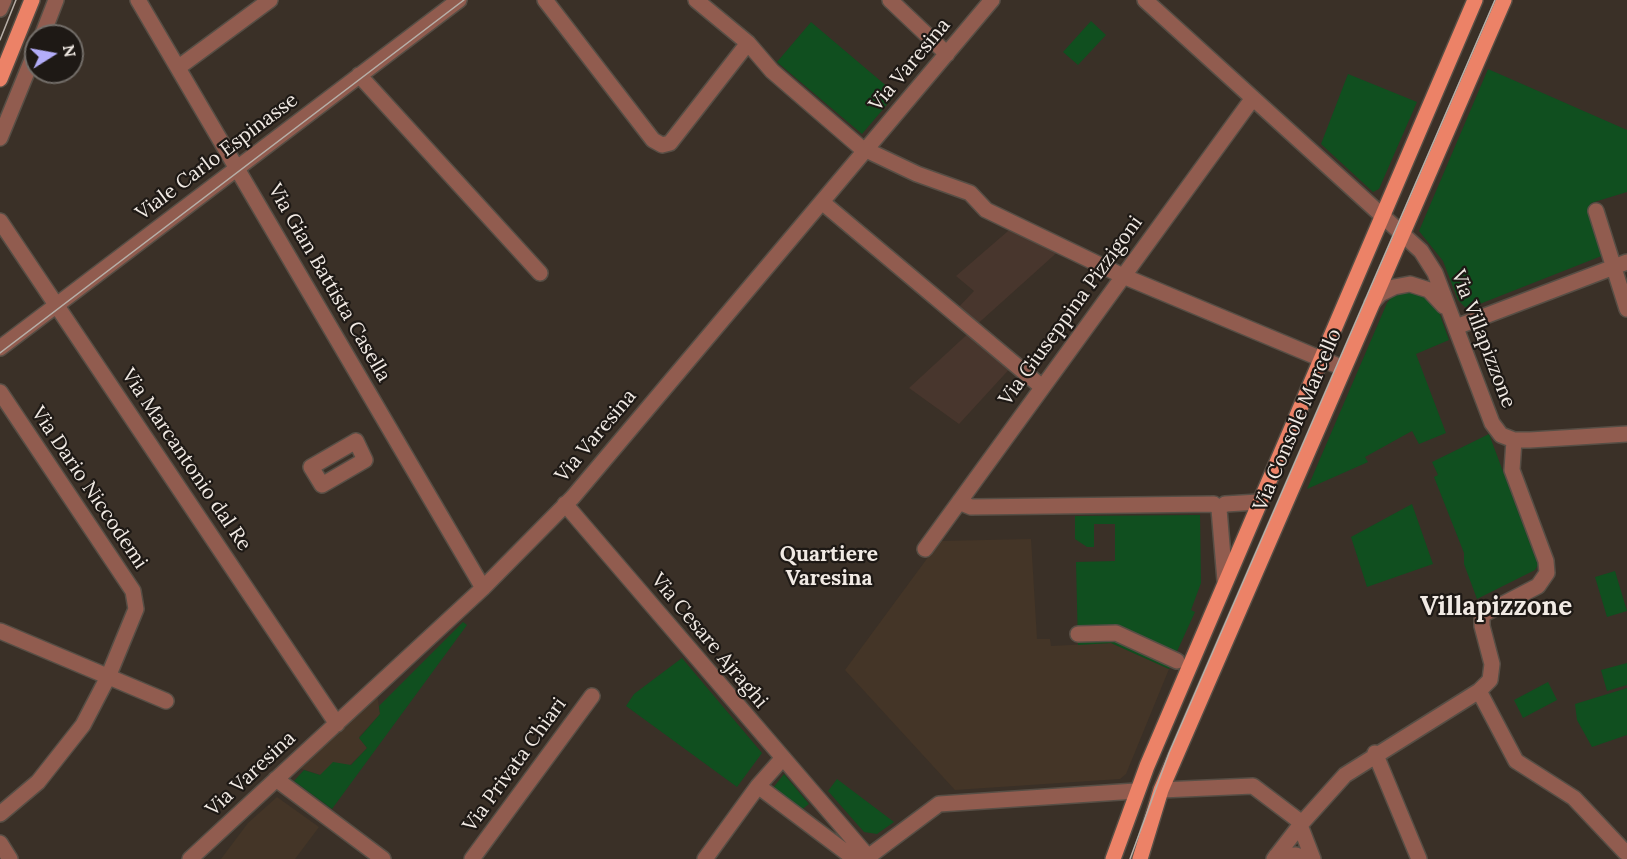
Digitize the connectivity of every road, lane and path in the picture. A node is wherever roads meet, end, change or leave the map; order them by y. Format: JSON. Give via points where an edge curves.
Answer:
{"nodes":[{"id":1,"x":4,"y":0,"type":"edge"},
{"id":2,"x":32,"y":0,"type":"edge"},
{"id":3,"x":56,"y":0,"type":"edge"},
{"id":4,"x":138,"y":0,"type":"edge"},
{"id":5,"x":270,"y":0,"type":"edge"},
{"id":6,"x":459,"y":0,"type":"edge"},
{"id":7,"x":545,"y":0,"type":"edge"},
{"id":8,"x":696,"y":0,"type":"edge"},
{"id":9,"x":890,"y":0,"type":"edge"},
{"id":10,"x":992,"y":0,"type":"edge"},
{"id":11,"x":1145,"y":0,"type":"edge"},
{"id":12,"x":1475,"y":0,"type":"edge"},
{"id":13,"x":1504,"y":0,"type":"edge"},
{"id":14,"x":0,"y":9,"type":"edge"},
{"id":15,"x":47,"y":24,"type":"edge"},
{"id":16,"x":748,"y":43,"type":"junction"},
{"id":17,"x":947,"y":54,"type":"junction"},
{"id":18,"x":179,"y":67,"type":"junction"},
{"id":19,"x":359,"y":75,"type":"junction"},
{"id":20,"x":0,"y":79,"type":"edge"},
{"id":21,"x":24,"y":79,"type":"edge"},
{"id":22,"x":1253,"y":98,"type":"junction"},
{"id":23,"x":0,"y":138,"type":"edge"},
{"id":24,"x":866,"y":149,"type":"junction"},
{"id":25,"x":238,"y":167,"type":"junction"},
{"id":26,"x":822,"y":202,"type":"junction"},
{"id":27,"x":1596,"y":211,"type":"dead end"},
{"id":28,"x":1381,"y":214,"type":"junction"},
{"id":29,"x":0,"y":221,"type":"edge"},
{"id":30,"x":1403,"y":234,"type":"junction"},
{"id":31,"x":1621,"y":264,"type":"edge"},
{"id":32,"x":540,"y":273,"type":"dead end"},
{"id":33,"x":1123,"y":276,"type":"junction"},
{"id":34,"x":1371,"y":304,"type":"junction"},
{"id":35,"x":57,"y":306,"type":"junction"},
{"id":36,"x":1627,"y":309,"type":"edge"},
{"id":37,"x":1456,"y":327,"type":"junction"},
{"id":38,"x":0,"y":348,"type":"edge"},
{"id":39,"x":1320,"y":358,"type":"junction"},
{"id":40,"x":1343,"y":368,"type":"junction"},
{"id":41,"x":1042,"y":387,"type":"junction"},
{"id":42,"x":0,"y":392,"type":"edge"},
{"id":43,"x":1627,"y":434,"type":"edge"},
{"id":44,"x":1514,"y":440,"type":"junction"},
{"id":45,"x":959,"y":502,"type":"junction"},
{"id":46,"x":1258,"y":502,"type":"junction"},
{"id":47,"x":565,"y":504,"type":"junction"},
{"id":48,"x":1220,"y":509,"type":"junction"},
{"id":49,"x":925,"y":549,"type":"dead end"},
{"id":50,"x":1225,"y":581,"type":"junction"},
{"id":51,"x":483,"y":588,"type":"junction"},
{"id":52,"x":0,"y":631,"type":"edge"},
{"id":53,"x":1078,"y":634,"type":"dead end"},
{"id":54,"x":1177,"y":661,"type":"dead end"},
{"id":55,"x":108,"y":677,"type":"junction"},
{"id":56,"x":1479,"y":691,"type":"junction"},
{"id":57,"x":592,"y":696,"type":"dead end"},
{"id":58,"x":166,"y":701,"type":"dead end"},
{"id":59,"x":336,"y":723,"type":"junction"},
{"id":60,"x":1375,"y":753,"type":"junction"},
{"id":61,"x":782,"y":759,"type":"junction"},
{"id":62,"x":279,"y":782,"type":"junction"},
{"id":63,"x":758,"y":786,"type":"junction"},
{"id":64,"x":1161,"y":790,"type":"junction"},
{"id":65,"x":1136,"y":791,"type":"junction"},
{"id":66,"x":822,"y":804,"type":"junction"},
{"id":67,"x":0,"y":814,"type":"edge"},
{"id":68,"x":800,"y":819,"type":"junction"},
{"id":69,"x":1301,"y":824,"type":"junction"},
{"id":70,"x":0,"y":843,"type":"edge"},
{"id":71,"x":1625,"y":852,"type":"dead end"},
{"id":72,"x":869,"y":858,"type":"edge"},
{"id":73,"x":1275,"y":858,"type":"edge"},
{"id":74,"x":10,"y":859,"type":"edge"},
{"id":75,"x":190,"y":859,"type":"edge"},
{"id":76,"x":383,"y":859,"type":"edge"},
{"id":77,"x":472,"y":859,"type":"edge"},
{"id":78,"x":705,"y":859,"type":"edge"},
{"id":79,"x":1113,"y":859,"type":"edge"},
{"id":80,"x":1140,"y":859,"type":"edge"},
{"id":81,"x":1306,"y":859,"type":"edge"},
{"id":82,"x":1313,"y":859,"type":"edge"},
{"id":83,"x":1419,"y":859,"type":"edge"}],
"edges":[{"from":1,"to":14,"type":"street"},
{"from":2,"to":20,"type":"main road"},
{"from":3,"to":15,"type":"street"},
{"from":4,"to":18,"type":"street","name":"Via Gian Battista Casella"},
{"from":5,"to":18,"type":"street"},
{"from":6,"to":19,"type":"street","name":"Viale Carlo Espinasse"},
{"from":7,"to":16,"type":"street","via":[[653,140],[662,145],[670,143]]},
{"from":8,"to":16,"type":"street"},
{"from":9,"to":17,"type":"street"},
{"from":10,"to":17,"type":"street","name":"Via Varesina"},
{"from":11,"to":22,"type":"street"},
{"from":12,"to":28,"type":"main road","name":"Via Console Marcello"},
{"from":13,"to":30,"type":"main road","name":"Via Console Marcello"},
{"from":16,"to":24,"type":"street","via":[[772,71]]},
{"from":17,"to":24,"type":"street","name":"Via Varesina"},
{"from":18,"to":25,"type":"street","name":"Via Gian Battista Casella"},
{"from":19,"to":25,"type":"street","name":"Viale Carlo Espinasse"},
{"from":19,"to":32,"type":"street"},
{"from":21,"to":23,"type":"street"},
{"from":22,"to":28,"type":"street"},
{"from":22,"to":33,"type":"street","name":"Via Giuseppina Pizzigoni"},
{"from":24,"to":26,"type":"street","name":"Via Varesina"},
{"from":24,"to":33,"type":"street","via":[[917,174],[970,193],[986,210]]},
{"from":25,"to":35,"type":"street","name":"Viale Carlo Espinasse"},
{"from":25,"to":51,"type":"street","name":"Via Gian Battista Casella"},
{"from":26,"to":41,"type":"street"},
{"from":26,"to":47,"type":"street","name":"Via Varesina"},
{"from":27,"to":31,"type":"street"},
{"from":28,"to":30,"type":"street","name":"Via Villapizzone"},
{"from":28,"to":39,"type":"main road","name":"Via Console Marcello"},
{"from":29,"to":35,"type":"street","name":"Via Marcantonio dal Re"},
{"from":30,"to":34,"type":"main road","name":"Via Console Marcello"},
{"from":30,"to":37,"type":"street","name":"Via Villapizzone","via":[[1428,261]]},
{"from":31,"to":36,"type":"street"},
{"from":31,"to":37,"type":"street"},
{"from":33,"to":39,"type":"street"},
{"from":33,"to":41,"type":"street","name":"Via Giuseppina Pizzigoni"},
{"from":34,"to":37,"type":"street","via":[[1380,294],[1399,285],[1419,285],[1439,298]]},
{"from":34,"to":40,"type":"main road","name":"Via Console Marcello"},
{"from":35,"to":38,"type":"street","name":"Viale Carlo Espinasse"},
{"from":35,"to":59,"type":"street","name":"Via Marcantonio dal Re"},
{"from":37,"to":44,"type":"street","name":"Via Villapizzone","via":[[1492,423],[1501,435]]},
{"from":39,"to":40,"type":"street"},
{"from":39,"to":46,"type":"main road","name":"Via Console Marcello"},
{"from":40,"to":64,"type":"main road","name":"Via Console Marcello"},
{"from":41,"to":45,"type":"street","name":"Via Giuseppina Pizzigoni"},
{"from":42,"to":55,"type":"street","name":"Via Dario Niccodemi","via":[[133,591],[136,609]]},
{"from":43,"to":44,"type":"street"},
{"from":44,"to":56,"type":"street","via":[[1512,470],[1547,573],[1542,583],[1482,615],[1492,669],[1490,680]]},
{"from":45,"to":48,"type":"street","via":[[971,507],[1211,503]]},
{"from":45,"to":49,"type":"street","name":"Via Giuseppina Pizzigoni"},
{"from":46,"to":48,"type":"street","via":[[1225,504]]},
{"from":46,"to":50,"type":"main road","name":"Via Console Marcello"},
{"from":47,"to":51,"type":"street","name":"Via Varesina"},
{"from":47,"to":61,"type":"street","name":"Via Cesare Ajraghi"},
{"from":48,"to":50,"type":"street"},
{"from":50,"to":65,"type":"main road","name":"Via Console Marcello"},
{"from":51,"to":59,"type":"street","name":"Via Varesina"},
{"from":52,"to":55,"type":"street"},
{"from":53,"to":54,"type":"street","via":[[1116,633]]},
{"from":55,"to":58,"type":"street"},
{"from":55,"to":67,"type":"street","name":"Via Dario Niccodemi","via":[[83,725],[38,782]]},
{"from":56,"to":60,"type":"street"},
{"from":56,"to":71,"type":"street","via":[[1516,761],[1574,798]]},
{"from":57,"to":77,"type":"street","name":"Via Privata Chiari"},
{"from":59,"to":62,"type":"street","name":"Via Varesina"},
{"from":60,"to":69,"type":"street","via":[[1345,775]]},
{"from":60,"to":83,"type":"street"},
{"from":61,"to":63,"type":"street"},
{"from":61,"to":66,"type":"street","name":"Via Cesare Ajraghi"},
{"from":62,"to":75,"type":"street","name":"Via Varesina"},
{"from":62,"to":76,"type":"street"},
{"from":63,"to":68,"type":"street"},
{"from":63,"to":78,"type":"street"},
{"from":64,"to":69,"type":"street","via":[[1253,786]]},
{"from":64,"to":80,"type":"main road","name":"Via Console Marcello"},
{"from":65,"to":72,"type":"street","via":[[939,804]]},
{"from":65,"to":79,"type":"main road","name":"Via Console Marcello"},
{"from":66,"to":68,"type":"street"},
{"from":66,"to":72,"type":"street","name":"Via Cesare Ajraghi"},
{"from":68,"to":72,"type":"street","via":[[851,856]]},
{"from":69,"to":73,"type":"street"},
{"from":69,"to":82,"type":"street"},
{"from":70,"to":74,"type":"street"},
{"from":73,"to":81,"type":"street","via":[[1296,855]]}]}
